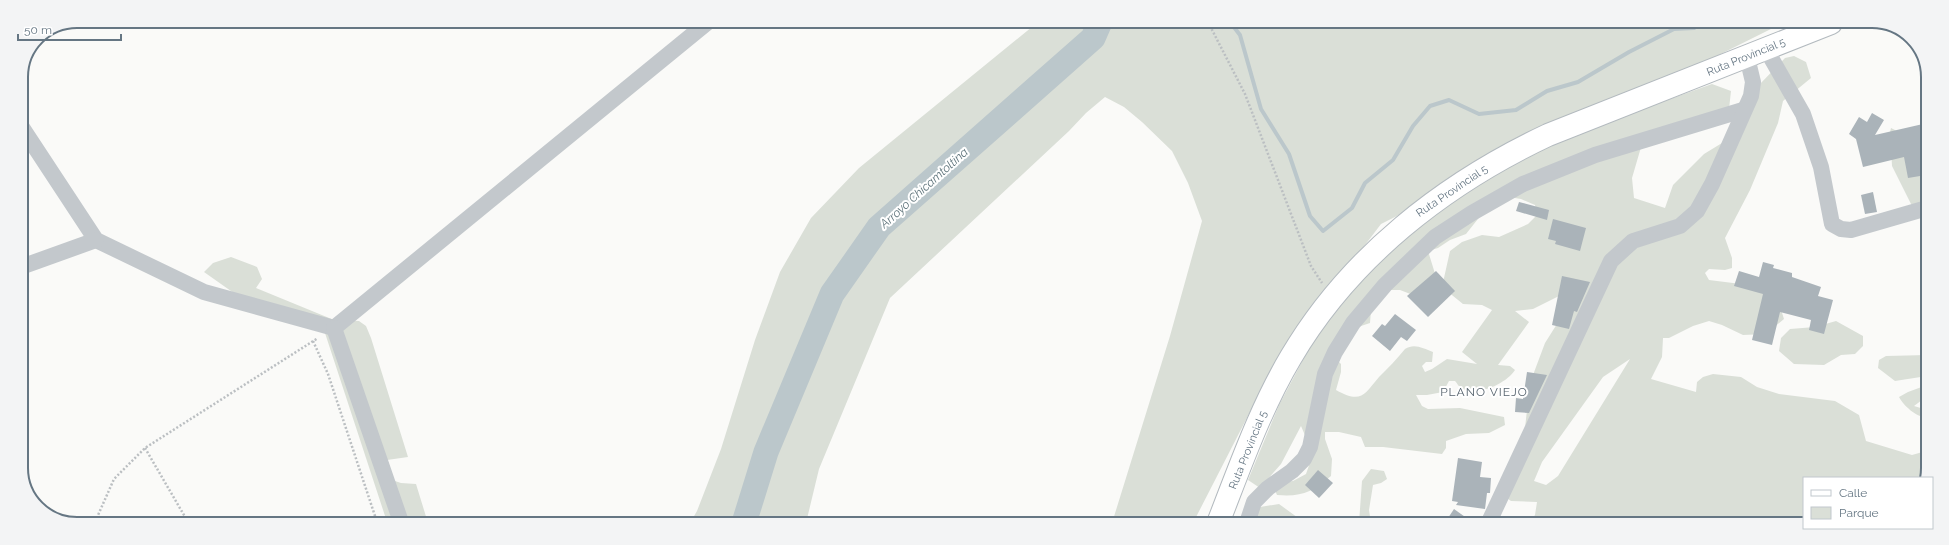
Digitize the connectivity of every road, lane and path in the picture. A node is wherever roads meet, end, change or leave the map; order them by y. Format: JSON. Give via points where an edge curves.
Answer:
{"nodes":[{"id":1,"x":701,"y":28,"type":"edge"},
{"id":2,"x":1211,"y":28,"type":"edge"},
{"id":3,"x":1819,"y":28,"type":"edge"},
{"id":4,"x":1757,"y":53,"type":"junction"},
{"id":5,"x":1743,"y":110,"type":"junction"},
{"id":6,"x":28,"y":137,"type":"edge"},
{"id":7,"x":1921,"y":210,"type":"edge"},
{"id":8,"x":96,"y":240,"type":"junction"},
{"id":9,"x":28,"y":264,"type":"edge"},
{"id":10,"x":1332,"y":299,"type":"junction"},
{"id":11,"x":334,"y":328,"type":"junction"},
{"id":12,"x":313,"y":341,"type":"junction"},
{"id":13,"x":145,"y":448,"type":"junction"},
{"id":14,"x":98,"y":517,"type":"edge"},
{"id":15,"x":185,"y":517,"type":"edge"},
{"id":16,"x":375,"y":517,"type":"edge"},
{"id":17,"x":400,"y":517,"type":"edge"},
{"id":18,"x":1220,"y":517,"type":"edge"},
{"id":19,"x":1249,"y":517,"type":"edge"},
{"id":20,"x":1491,"y":517,"type":"edge"}],
"edges":[{"from":1,"to":11,"type":"street"},
{"from":2,"to":10,"type":"path","via":[[1245,94],[1310,266]]},
{"from":3,"to":4,"type":"main road","name":"Ruta Provincial 5"},
{"from":4,"to":5,"type":"street","via":[[1751,96]]},
{"from":4,"to":7,"type":"street","via":[[1803,114],[1821,167],[1832,224],[1841,229],[1851,230]]},
{"from":4,"to":10,"type":"main road","name":"Ruta Provincial 5","via":[[1548,135],[1511,153],[1446,193],[1404,224],[1366,260]]},
{"from":5,"to":19,"type":"street","via":[[1595,155],[1523,184],[1435,237],[1385,285],[1353,323],[1325,374],[1310,447],[1304,459],[1254,502]]},
{"from":5,"to":20,"type":"street","via":[[1712,184],[1697,211],[1680,226],[1633,241],[1611,261]]},
{"from":6,"to":8,"type":"street"},
{"from":8,"to":9,"type":"street"},
{"from":8,"to":11,"type":"street","via":[[204,292]]},
{"from":10,"to":18,"type":"main road","name":"Ruta Provincial 5","via":[[1290,357],[1258,421]]},
{"from":11,"to":12,"type":"path"},
{"from":11,"to":17,"type":"street"},
{"from":12,"to":13,"type":"path"},
{"from":12,"to":16,"type":"path","via":[[328,374]]},
{"from":13,"to":14,"type":"path","via":[[114,479]]},
{"from":13,"to":15,"type":"path"}]}
